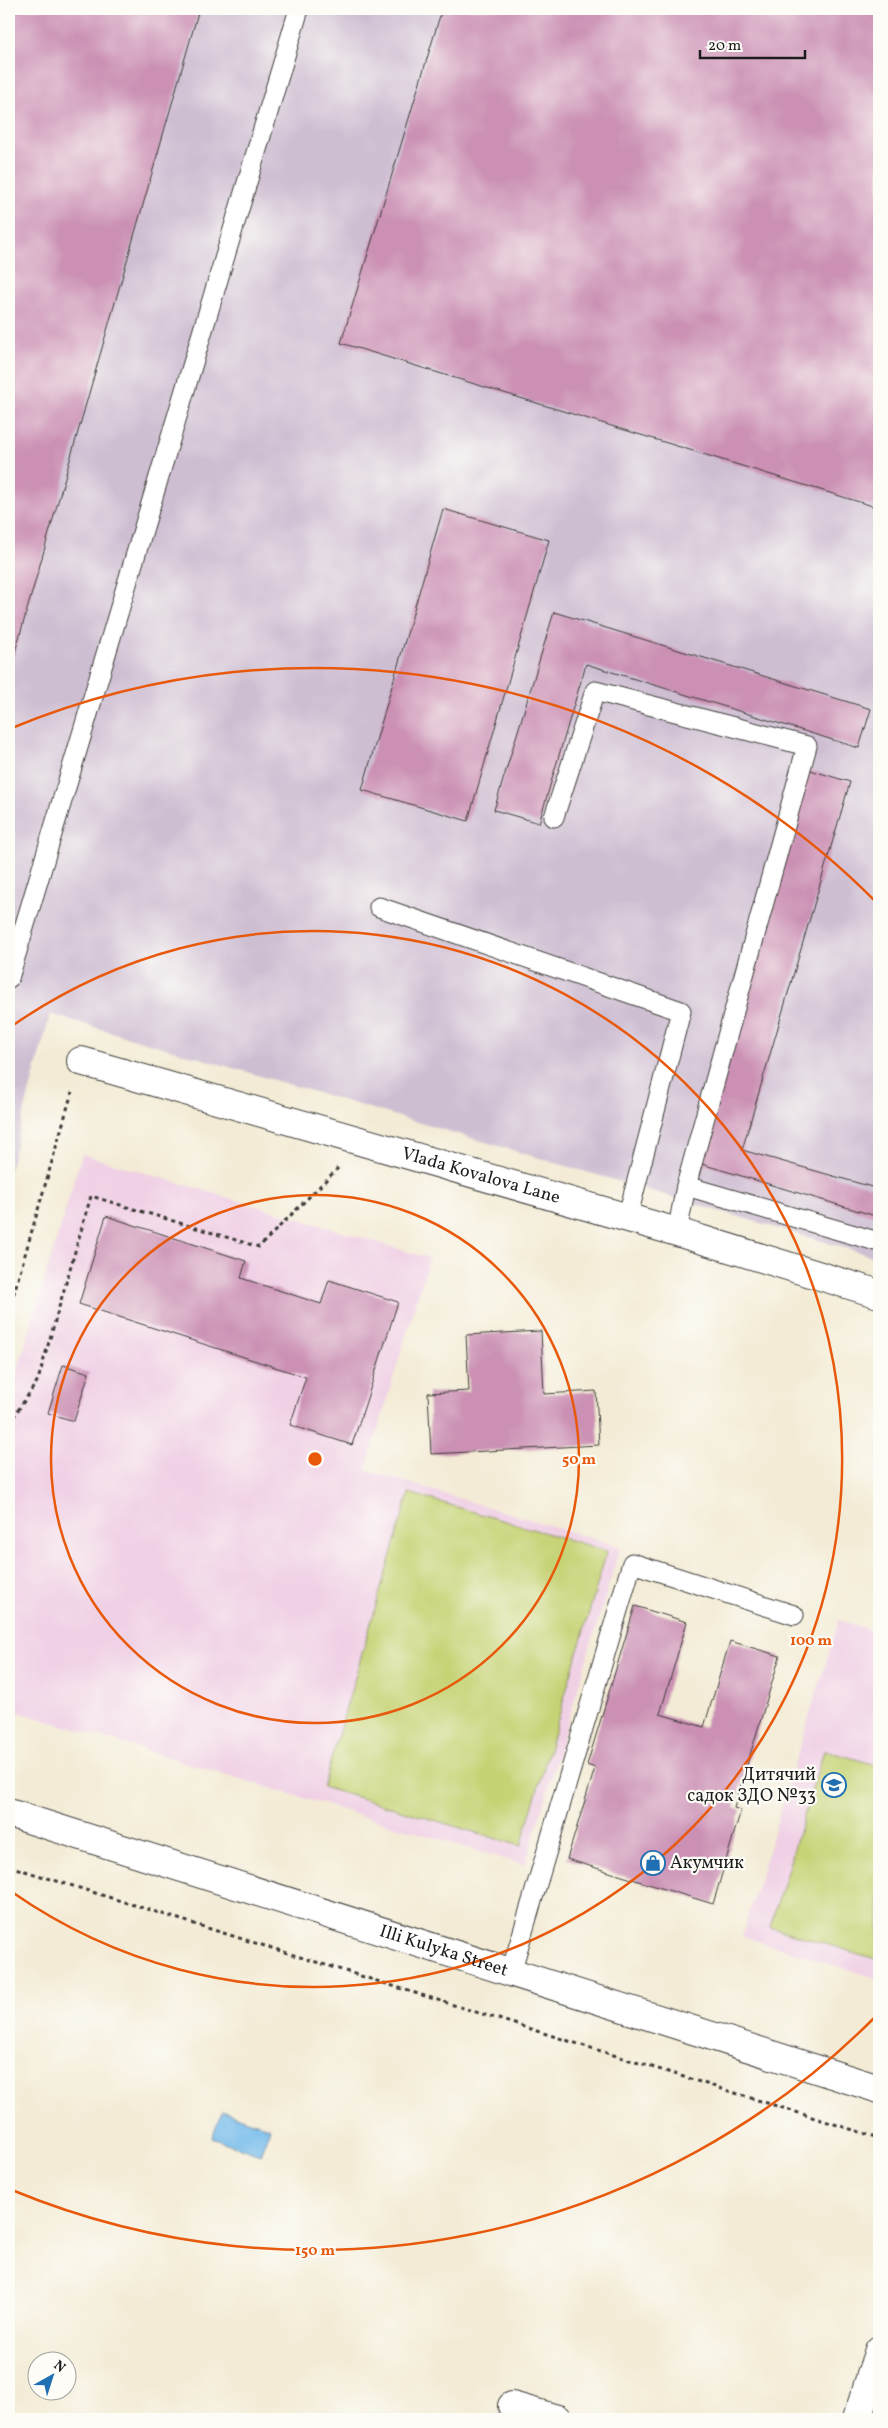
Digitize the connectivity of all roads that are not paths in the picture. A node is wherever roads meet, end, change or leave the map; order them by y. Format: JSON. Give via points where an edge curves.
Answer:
{"nodes":[{"id":1,"x":298,"y":9,"type":"edge"},
{"id":2,"x":554,"y":817,"type":"dead end"},
{"id":3,"x":379,"y":907,"type":"dead end"},
{"id":4,"x":9,"y":978,"type":"edge"},
{"id":5,"x":81,"y":1061,"type":"road end"},
{"id":6,"x":686,"y":1186,"type":"junction"},
{"id":7,"x":627,"y":1219,"type":"junction"},
{"id":8,"x":677,"y":1232,"type":"junction"},
{"id":9,"x":879,"y":1242,"type":"edge"},
{"id":10,"x":879,"y":1294,"type":"edge"},
{"id":11,"x":794,"y":1615,"type":"dead end"},
{"id":12,"x":9,"y":1813,"type":"edge"},
{"id":13,"x":511,"y":1972,"type":"junction"},
{"id":14,"x":879,"y":2089,"type":"edge"},
{"id":15,"x":879,"y":2350,"type":"edge"},
{"id":16,"x":512,"y":2406,"type":"dead end"},
{"id":17,"x":557,"y":2419,"type":"edge"},
{"id":18,"x":857,"y":2419,"type":"edge"}],
"edges":[{"from":1,"to":4,"type":"lane"},
{"from":2,"to":6,"type":"lane","via":[[595,691],[807,746]]},
{"from":3,"to":7,"type":"lane","via":[[681,1011]]},
{"from":5,"to":7,"type":"street","name":"Vlada Kovalova Lane"},
{"from":6,"to":8,"type":"lane"},
{"from":6,"to":9,"type":"lane"},
{"from":7,"to":8,"type":"street","name":"Vlada Kovalova Lane"},
{"from":8,"to":10,"type":"street","name":"Vlada Kovalova Lane"},
{"from":11,"to":13,"type":"lane","via":[[632,1563]]},
{"from":12,"to":13,"type":"street","name":"Illi Kulyka Street"},
{"from":13,"to":14,"type":"street","name":"Illi Kulyka Street"},
{"from":15,"to":18,"type":"street"},
{"from":16,"to":17,"type":"street"}]}
